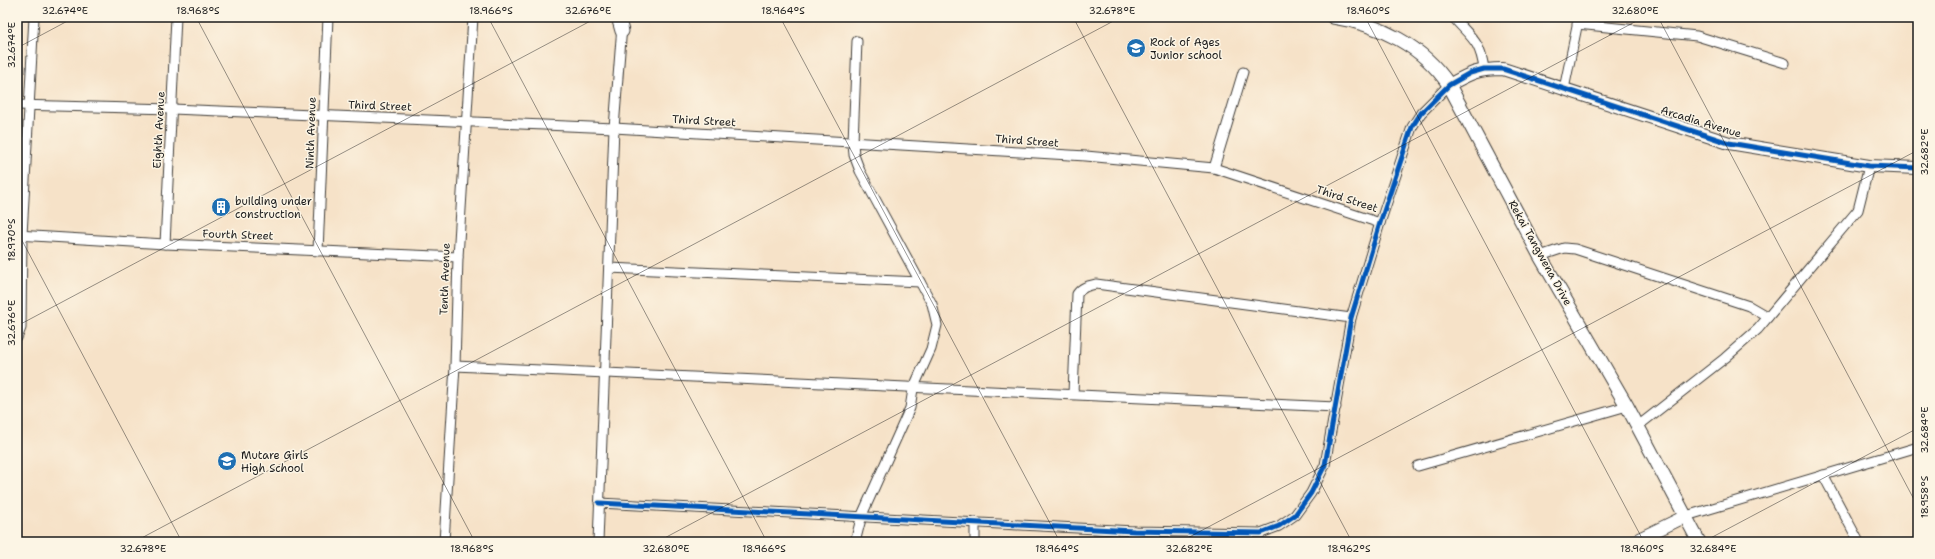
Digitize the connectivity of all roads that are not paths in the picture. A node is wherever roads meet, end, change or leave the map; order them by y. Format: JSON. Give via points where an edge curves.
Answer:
{"nodes":[{"id":1,"x":34,"y":17,"type":"edge"},
{"id":2,"x":176,"y":17,"type":"edge"},
{"id":3,"x":328,"y":17,"type":"edge"},
{"id":4,"x":473,"y":17,"type":"edge"},
{"id":5,"x":618,"y":17,"type":"edge"},
{"id":6,"x":623,"y":17,"type":"edge"},
{"id":7,"x":1333,"y":17,"type":"edge"},
{"id":8,"x":1454,"y":17,"type":"edge"},
{"id":9,"x":1578,"y":20,"type":"edge"},
{"id":10,"x":622,"y":32,"type":"junction"},
{"id":11,"x":857,"y":41,"type":"dead end"},
{"id":12,"x":1786,"y":63,"type":"dead end"},
{"id":13,"x":1484,"y":69,"type":"junction"},
{"id":14,"x":1243,"y":72,"type":"dead end"},
{"id":15,"x":1449,"y":84,"type":"junction"},
{"id":16,"x":1564,"y":89,"type":"junction"},
{"id":17,"x":17,"y":105,"type":"edge"},
{"id":18,"x":30,"y":106,"type":"junction"},
{"id":19,"x":172,"y":109,"type":"junction"},
{"id":20,"x":324,"y":115,"type":"junction"},
{"id":21,"x":466,"y":121,"type":"junction"},
{"id":22,"x":614,"y":128,"type":"junction"},
{"id":23,"x":853,"y":142,"type":"junction"},
{"id":24,"x":1869,"y":166,"type":"junction"},
{"id":25,"x":1214,"y":168,"type":"junction"},
{"id":26,"x":1918,"y":168,"type":"edge"},
{"id":27,"x":1380,"y":223,"type":"junction"},
{"id":28,"x":20,"y":235,"type":"edge"},
{"id":29,"x":165,"y":244,"type":"junction"},
{"id":30,"x":318,"y":251,"type":"junction"},
{"id":31,"x":1540,"y":256,"type":"junction"},
{"id":32,"x":458,"y":257,"type":"junction"},
{"id":33,"x":609,"y":268,"type":"junction"},
{"id":34,"x":920,"y":282,"type":"junction"},
{"id":35,"x":1768,"y":317,"type":"junction"},
{"id":36,"x":1351,"y":318,"type":"junction"},
{"id":37,"x":17,"y":338,"type":"edge"},
{"id":38,"x":455,"y":366,"type":"junction"},
{"id":39,"x":605,"y":373,"type":"junction"},
{"id":40,"x":914,"y":389,"type":"junction"},
{"id":41,"x":1073,"y":394,"type":"junction"},
{"id":42,"x":1627,"y":406,"type":"junction"},
{"id":43,"x":1336,"y":407,"type":"junction"},
{"id":44,"x":1638,"y":426,"type":"junction"},
{"id":45,"x":1918,"y":447,"type":"edge"},
{"id":46,"x":1418,"y":466,"type":"dead end"},
{"id":47,"x":1823,"y":475,"type":"junction"},
{"id":48,"x":599,"y":503,"type":"junction"},
{"id":49,"x":862,"y":515,"type":"junction"},
{"id":50,"x":1686,"y":516,"type":"junction"},
{"id":51,"x":975,"y":522,"type":"junction"},
{"id":52,"x":1134,"y":531,"type":"junction"},
{"id":53,"x":444,"y":542,"type":"edge"},
{"id":54,"x":598,"y":542,"type":"edge"},
{"id":55,"x":855,"y":542,"type":"edge"},
{"id":56,"x":975,"y":542,"type":"edge"},
{"id":57,"x":1134,"y":542,"type":"edge"},
{"id":58,"x":1633,"y":542,"type":"edge"},
{"id":59,"x":1699,"y":542,"type":"edge"},
{"id":60,"x":1859,"y":542,"type":"edge"}],
"edges":[{"from":1,"to":18,"type":"street"},
{"from":2,"to":19,"type":"street","name":"Eighth Avenue"},
{"from":3,"to":20,"type":"street","name":"Ninth Avenue"},
{"from":4,"to":21,"type":"street","name":"Tenth Avenue"},
{"from":5,"to":10,"type":"main road"},
{"from":6,"to":10,"type":"street"},
{"from":7,"to":15,"type":"main road","name":"Rekai Tangwena Drive","via":[[1360,22],[1414,48]]},
{"from":8,"to":13,"type":"street","via":[[1482,52]]},
{"from":9,"to":12,"type":"street","via":[[1697,36]]},
{"from":9,"to":16,"type":"street"},
{"from":10,"to":22,"type":"street"},
{"from":11,"to":23,"type":"street"},
{"from":13,"to":15,"type":"street"},
{"from":13,"to":16,"type":"street","name":"Arcadia Avenue","via":[[1503,69]]},
{"from":14,"to":25,"type":"street"},
{"from":15,"to":27,"type":"street","via":[[1421,113],[1412,127]]},
{"from":15,"to":31,"type":"main road","name":"Rekai Tangwena Drive"},
{"from":16,"to":24,"type":"street","name":"Arcadia Avenue","via":[[1729,143]]},
{"from":17,"to":18,"type":"street","name":"Third Street"},
{"from":18,"to":19,"type":"street","name":"Third Street"},
{"from":18,"to":28,"type":"street"},
{"from":19,"to":20,"type":"street","name":"Third Street"},
{"from":19,"to":29,"type":"street","name":"Eighth Avenue"},
{"from":20,"to":21,"type":"street","name":"Third Street"},
{"from":20,"to":30,"type":"street","name":"Ninth Avenue"},
{"from":21,"to":22,"type":"street","name":"Third Street"},
{"from":21,"to":32,"type":"street","name":"Tenth Avenue"},
{"from":22,"to":23,"type":"street","name":"Third Street"},
{"from":22,"to":33,"type":"street"},
{"from":23,"to":25,"type":"street","name":"Third Street","via":[[1086,156]]},
{"from":23,"to":34,"type":"street","via":[[854,155],[860,171]]},
{"from":24,"to":26,"type":"street","name":"Arcadia Avenue"},
{"from":24,"to":35,"type":"street","via":[[1858,210]]},
{"from":25,"to":27,"type":"street","name":"Third Street"},
{"from":27,"to":36,"type":"street"},
{"from":28,"to":29,"type":"street","name":"Fourth Street"},
{"from":28,"to":37,"type":"street","via":[[21,328]]},
{"from":29,"to":30,"type":"street","name":"Fourth Street"},
{"from":30,"to":32,"type":"street","name":"Fourth Street"},
{"from":31,"to":35,"type":"street","via":[[1564,248],[1575,249],[1749,306]]},
{"from":31,"to":42,"type":"main road","name":"Rekai Tangwena Drive"},
{"from":32,"to":38,"type":"street","name":"Tenth Avenue"},
{"from":33,"to":34,"type":"street"},
{"from":33,"to":39,"type":"street"},
{"from":34,"to":40,"type":"street","via":[[932,304],[937,325],[931,349]]},
{"from":35,"to":44,"type":"street","via":[[1725,358]]},
{"from":36,"to":41,"type":"street","via":[[1096,284],[1086,286],[1077,294]]},
{"from":36,"to":43,"type":"street"},
{"from":38,"to":39,"type":"street"},
{"from":38,"to":53,"type":"street","name":"Tenth Avenue"},
{"from":39,"to":40,"type":"street"},
{"from":39,"to":48,"type":"street"},
{"from":40,"to":41,"type":"street"},
{"from":40,"to":49,"type":"street","via":[[910,408]]},
{"from":41,"to":43,"type":"street"},
{"from":42,"to":44,"type":"main road","name":"Rekai Tangwena Drive"},
{"from":42,"to":46,"type":"street"},
{"from":43,"to":52,"type":"street","via":[[1325,465],[1311,493],[1295,514],[1279,526],[1261,533]]},
{"from":44,"to":50,"type":"main road","name":"Rekai Tangwena Drive"},
{"from":45,"to":47,"type":"street"},
{"from":47,"to":50,"type":"street"},
{"from":47,"to":60,"type":"street"},
{"from":48,"to":49,"type":"street"},
{"from":48,"to":54,"type":"street"},
{"from":49,"to":51,"type":"street"},
{"from":49,"to":55,"type":"street"},
{"from":50,"to":58,"type":"street"},
{"from":50,"to":59,"type":"main road","name":"Rekai Tangwena Drive"},
{"from":51,"to":52,"type":"street"},
{"from":51,"to":56,"type":"street"},
{"from":52,"to":57,"type":"street"}]}
